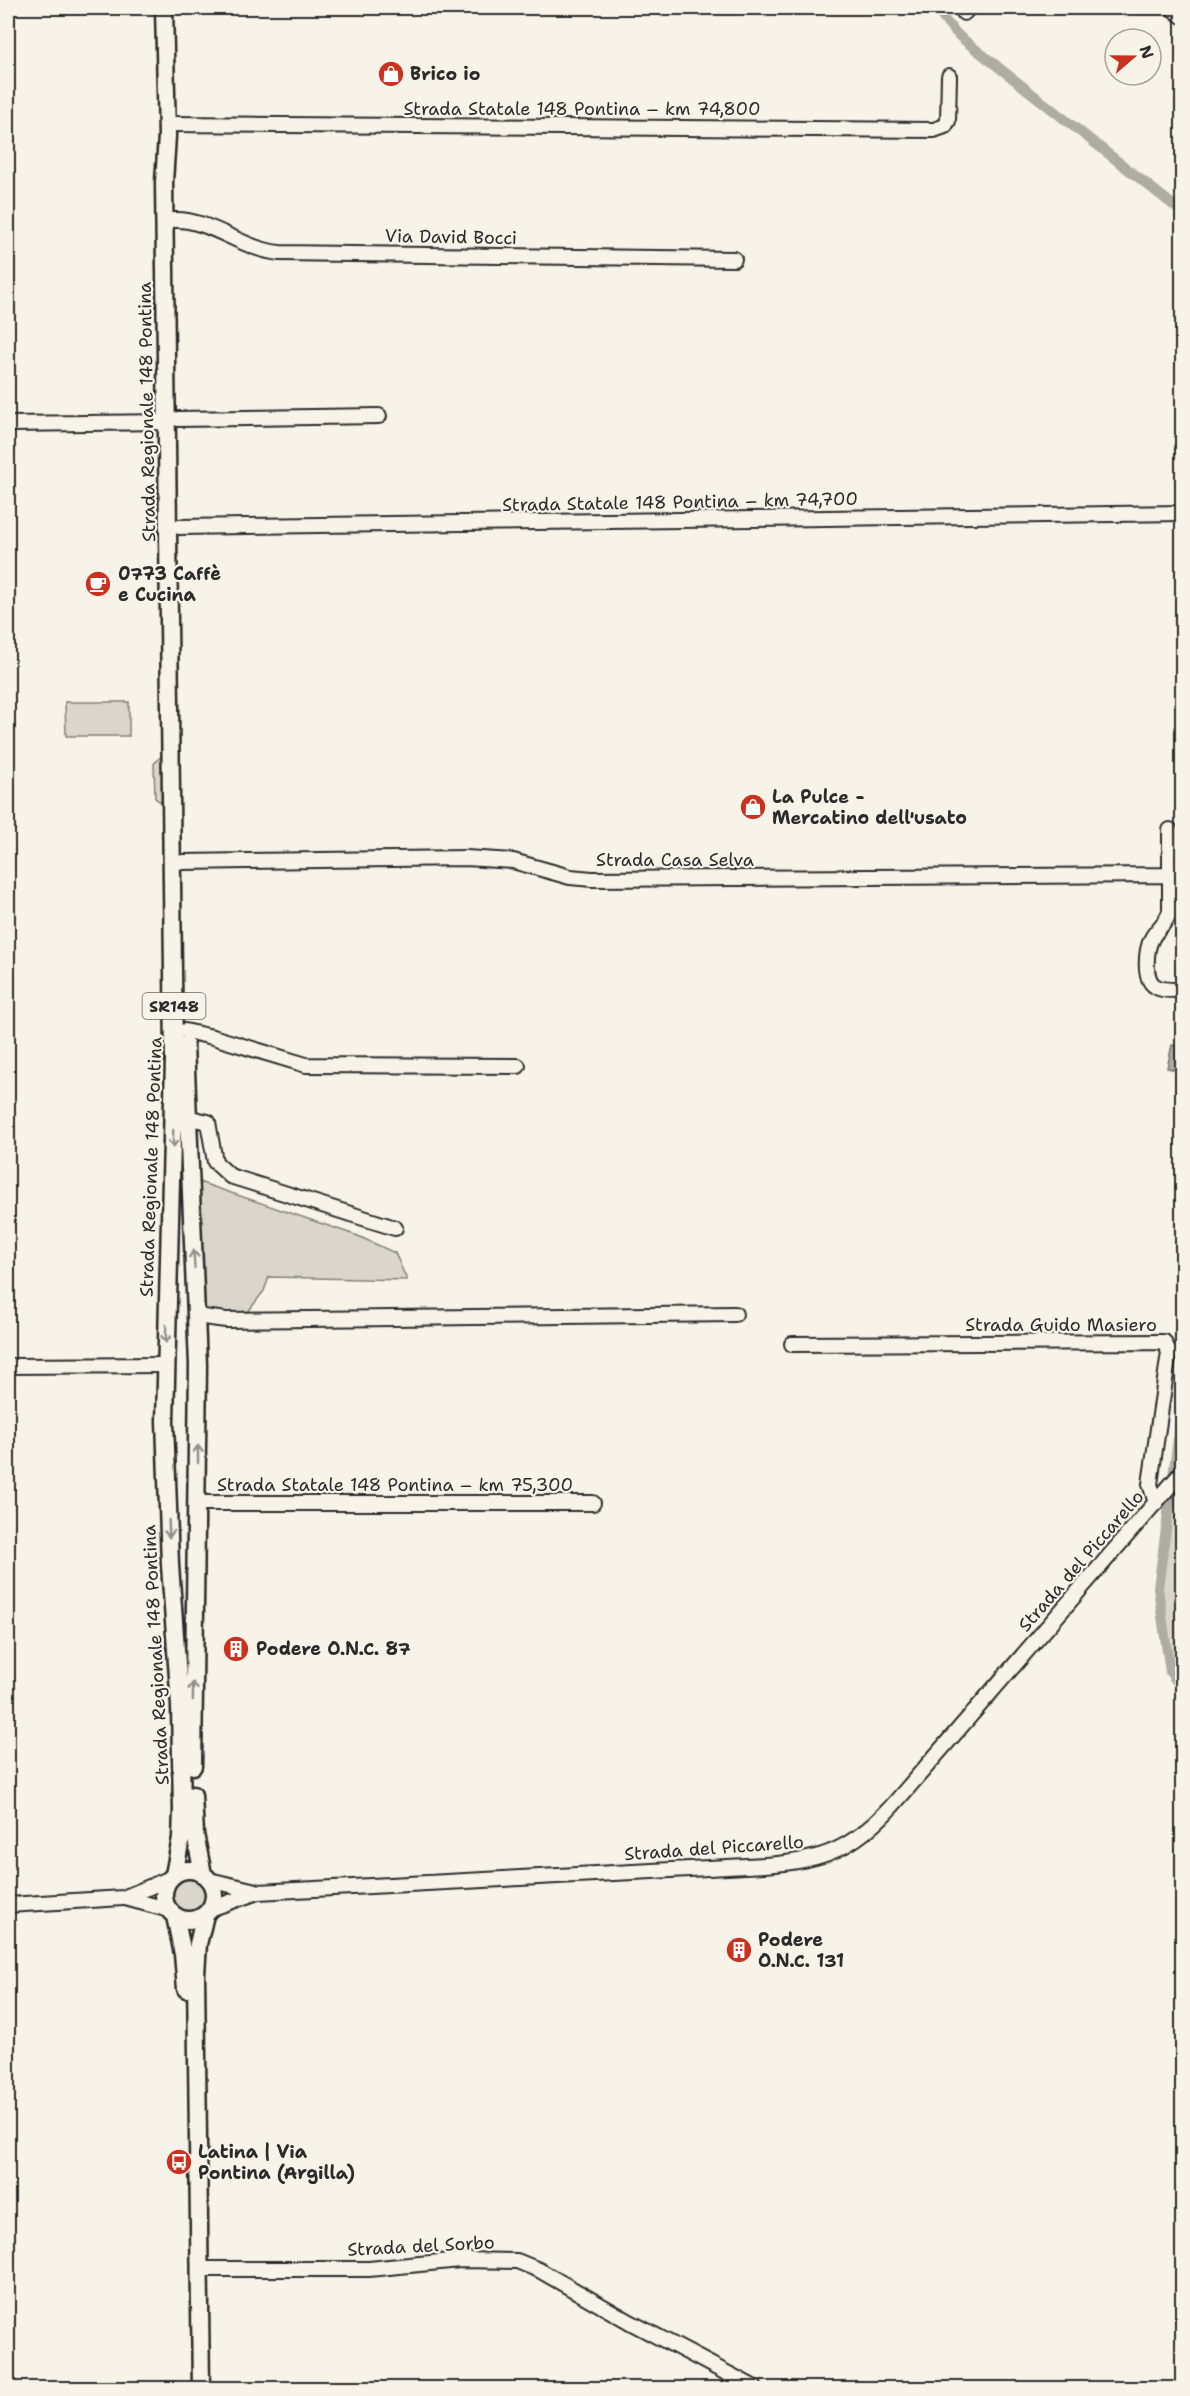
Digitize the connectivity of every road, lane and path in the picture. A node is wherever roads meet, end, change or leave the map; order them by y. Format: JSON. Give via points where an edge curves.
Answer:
{"nodes":[{"id":1,"x":164,"y":8,"type":"edge"},
{"id":2,"x":1172,"y":8,"type":"edge"},
{"id":3,"x":1182,"y":16,"type":"edge"},
{"id":4,"x":949,"y":76,"type":"dead end"},
{"id":5,"x":167,"y":130,"type":"junction"},
{"id":6,"x":175,"y":220,"type":"junction"},
{"id":7,"x":734,"y":259,"type":"dead end"},
{"id":8,"x":379,"y":416,"type":"dead end"},
{"id":9,"x":172,"y":420,"type":"junction"},
{"id":10,"x":8,"y":424,"type":"edge"},
{"id":11,"x":1182,"y":513,"type":"edge"},
{"id":12,"x":179,"y":527,"type":"junction"},
{"id":13,"x":1170,"y":830,"type":"dead end"},
{"id":14,"x":183,"y":862,"type":"junction"},
{"id":15,"x":1169,"y":875,"type":"junction"},
{"id":16,"x":1182,"y":990,"type":"edge"},
{"id":17,"x":185,"y":1031,"type":"junction"},
{"id":18,"x":518,"y":1066,"type":"dead end"},
{"id":19,"x":186,"y":1117,"type":"junction"},
{"id":20,"x":395,"y":1227,"type":"dead end"},
{"id":21,"x":735,"y":1314,"type":"dead end"},
{"id":22,"x":196,"y":1316,"type":"junction"},
{"id":23,"x":792,"y":1344,"type":"dead end"},
{"id":24,"x":166,"y":1365,"type":"junction"},
{"id":25,"x":8,"y":1366,"type":"edge"},
{"id":26,"x":1182,"y":1472,"type":"edge"},
{"id":27,"x":198,"y":1503,"type":"junction"},
{"id":28,"x":593,"y":1503,"type":"dead end"},
{"id":29,"x":1156,"y":1503,"type":"junction"},
{"id":30,"x":172,"y":1877,"type":"junction"},
{"id":31,"x":206,"y":1877,"type":"junction"},
{"id":32,"x":258,"y":1892,"type":"junction"},
{"id":33,"x":123,"y":1898,"type":"junction"},
{"id":34,"x":8,"y":1905,"type":"edge"},
{"id":35,"x":207,"y":1912,"type":"junction"},
{"id":36,"x":172,"y":1913,"type":"junction"},
{"id":37,"x":200,"y":2269,"type":"junction"},
{"id":38,"x":191,"y":2388,"type":"edge"},
{"id":39,"x":201,"y":2388,"type":"edge"},
{"id":40,"x":755,"y":2388,"type":"edge"}],
"edges":[{"from":1,"to":5,"type":"main road","name":"Strada Regionale 148 Pontina","number":"SR148"},
{"from":2,"to":3,"type":"street"},
{"from":4,"to":5,"type":"street","name":"Strada Statale 148 Pontina – km 74,800","via":[[948,121],[934,130]]},
{"from":5,"to":6,"type":"main road","name":"Strada Regionale 148 Pontina","number":"SR148"},
{"from":5,"to":9,"type":"main road","name":"Strada Regionale 148 Pontina","number":"SR148","via":[[164,182]]},
{"from":6,"to":7,"type":"street","name":"Via David Bocci","via":[[192,222],[252,247],[280,252]]},
{"from":6,"to":9,"type":"main road","name":"Strada Regionale 148 Pontina","number":"SR148"},
{"from":8,"to":9,"type":"street"},
{"from":9,"to":10,"type":"street"},
{"from":9,"to":12,"type":"main road","name":"Strada Regionale 148 Pontina","number":"SR148"},
{"from":9,"to":24,"type":"main road","name":"Strada Regionale 148 Pontina","number":"SR148","one_way":true,"via":[[174,1059]]},
{"from":11,"to":12,"type":"street","name":"Strada Statale 148 Pontina – km 74,700"},
{"from":12,"to":14,"type":"main road","name":"Strada Regionale 148 Pontina","number":"SR148"},
{"from":13,"to":15,"type":"street"},
{"from":14,"to":15,"type":"street","name":"Strada Casa Selva","via":[[466,858],[513,861],[592,879]]},
{"from":14,"to":17,"type":"main road","name":"Strada Regionale 148 Pontina","number":"SR148"},
{"from":15,"to":16,"type":"street","via":[[1169,914],[1149,945],[1149,978],[1157,988]]},
{"from":17,"to":18,"type":"street","via":[[306,1065]]},
{"from":17,"to":19,"type":"main road","name":"Strada Regionale 148 Pontina","number":"SR148"},
{"from":19,"to":20,"type":"street","via":[[208,1122],[215,1162],[230,1176]]},
{"from":22,"to":19,"type":"main road","name":"Strada Regionale 148 Pontina","number":"SR148","one_way":true},
{"from":21,"to":22,"type":"street","via":[[230,1320]]},
{"from":27,"to":22,"type":"main road","name":"Strada Regionale 148 Pontina","number":"SR148","one_way":true},
{"from":23,"to":29,"type":"street","name":"Strada Guido Masiero","via":[[1164,1342],[1170,1352],[1150,1484]]},
{"from":24,"to":25,"type":"street"},
{"from":24,"to":30,"type":"main road","name":"Strada Regionale 148 Pontina","number":"SR148","one_way":true,"via":[[166,1462],[182,1787],[181,1838]]},
{"from":26,"to":29,"type":"street","name":"Strada del Piccarello"},
{"from":27,"to":28,"type":"street","name":"Strada Statale 148 Pontina – km 75,300"},
{"from":31,"to":27,"type":"main road","name":"Strada Regionale 148 Pontina","number":"SR148","one_way":true,"via":[[195,1834],[193,1801]]},
{"from":29,"to":32,"type":"street","name":"Strada del Piccarello","via":[[887,1812],[860,1838],[835,1852],[774,1864]]},
{"from":30,"to":31,"type":"main road","via":[[188,1870]]},
{"from":30,"to":33,"type":"street"},
{"from":30,"to":36,"type":"main road","name":"Strada Regionale 148 Pontina","number":"SR148","via":[[164,1896]]},
{"from":31,"to":32,"type":"street","name":"Strada del Piccarello"},
{"from":31,"to":35,"type":"main road","name":"Strada Regionale 148 Pontina","number":"SR148","via":[[214,1894]]},
{"from":32,"to":35,"type":"street","name":"Strada del Piccarello"},
{"from":33,"to":34,"type":"street"},
{"from":33,"to":36,"type":"street"},
{"from":35,"to":36,"type":"main road","via":[[190,1920]]},
{"from":35,"to":37,"type":"main road","name":"Strada Regionale 148 Pontina","number":"SR148","via":[[198,1944],[196,1974]]},
{"from":36,"to":38,"type":"main road","name":"Strada Regionale 148 Pontina","number":"SR148","via":[[186,1979]]},
{"from":37,"to":39,"type":"main road","name":"Strada Regionale 148 Pontina","number":"SR148"},
{"from":37,"to":40,"type":"street","name":"Strada del Sorbo","via":[[375,2269],[460,2260],[517,2261]]}]}
